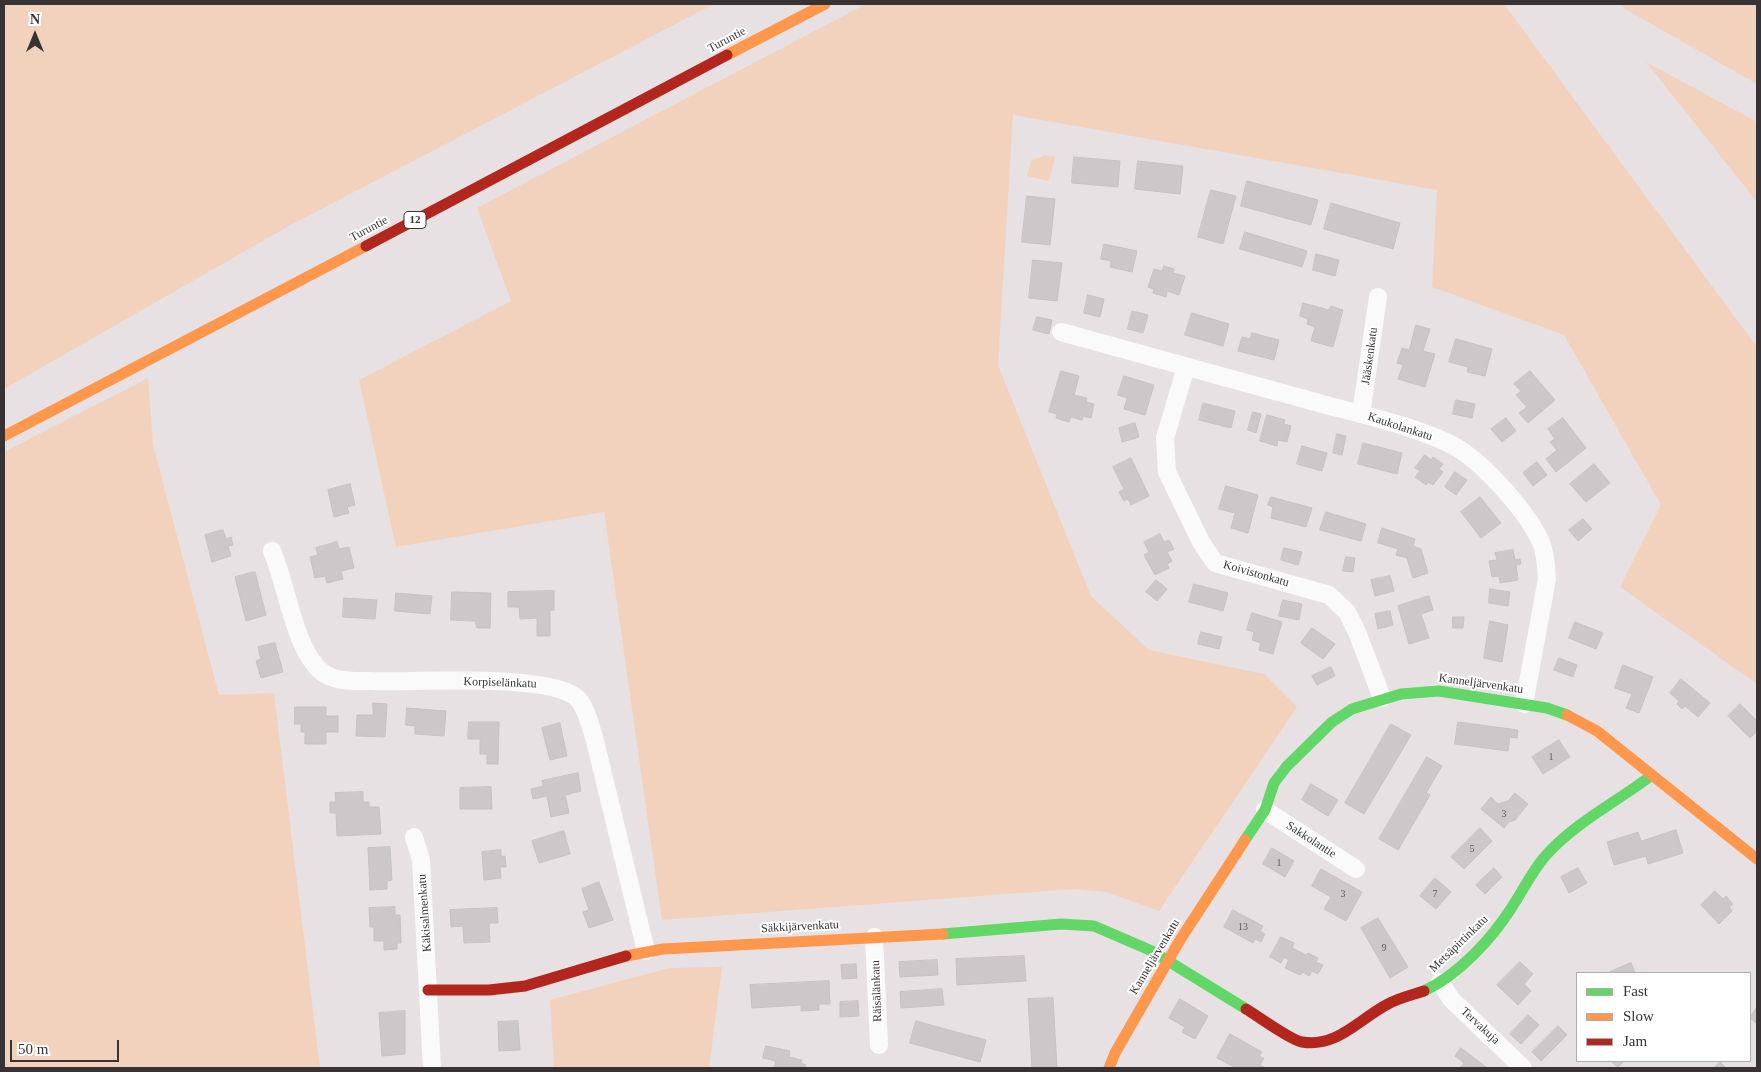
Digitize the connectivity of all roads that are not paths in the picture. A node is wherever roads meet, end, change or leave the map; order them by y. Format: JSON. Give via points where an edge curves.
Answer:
{"nodes":[{"id":1,"x":825,"y":4,"type":"edge"},
{"id":2,"x":1378,"y":297,"type":"dead end"},
{"id":3,"x":1061,"y":332,"type":"dead end"},
{"id":4,"x":1186,"y":366,"type":"junction"},
{"id":5,"x":1361,"y":414,"type":"junction"},
{"id":6,"x":4,"y":436,"type":"edge"},
{"id":7,"x":272,"y":551,"type":"dead end"},
{"id":8,"x":1382,"y":698,"type":"junction"},
{"id":9,"x":1524,"y":704,"type":"junction"},
{"id":10,"x":1652,"y":775,"type":"junction"},
{"id":11,"x":1265,"y":810,"type":"junction"},
{"id":12,"x":414,"y":837,"type":"dead end"},
{"id":13,"x":1757,"y":859,"type":"edge"},
{"id":14,"x":1356,"y":869,"type":"dead end"},
{"id":15,"x":874,"y":937,"type":"junction"},
{"id":16,"x":646,"y":951,"type":"junction"},
{"id":17,"x":1168,"y":963,"type":"junction"},
{"id":18,"x":1440,"y":982,"type":"junction"},
{"id":19,"x":428,"y":990,"type":"junction"},
{"id":20,"x":879,"y":1045,"type":"dead end"},
{"id":21,"x":432,"y":1068,"type":"edge"},
{"id":22,"x":1109,"y":1068,"type":"edge"},
{"id":23,"x":1523,"y":1068,"type":"edge"}],
"edges":[{"from":1,"to":6,"type":"main road","name":"Turuntie","number":"12"},
{"from":2,"to":5,"type":"street","name":"Jääskenkatu"},
{"from":3,"to":4,"type":"street","name":"Kaukolankatu"},
{"from":4,"to":5,"type":"street","name":"Kaukolankatu"},
{"from":4,"to":8,"type":"street","name":"Koivistonkatu","via":[[1165,438],[1167,472],[1201,542],[1216,562],[1329,595],[1347,612]]},
{"from":5,"to":9,"type":"street","name":"Kaukolankatu","via":[[1428,435],[1465,452],[1507,495],[1535,532],[1542,545],[1547,579]]},
{"from":7,"to":16,"type":"street","name":"Korpiselänkatu","via":[[282,573],[306,655],[332,678],[379,682],[524,683],[556,688],[578,699],[595,741]]},
{"from":8,"to":9,"type":"main road","name":"Kanneljärvenkatu","via":[[1439,691]]},
{"from":8,"to":11,"type":"main road","name":"Kanneljärvenkatu","via":[[1352,710],[1321,730],[1274,783]]},
{"from":9,"to":10,"type":"main road","name":"Kanneljärvenkatu","via":[[1576,719],[1597,731]]},
{"from":10,"to":13,"type":"main road","name":"Kanneljärvenkatu"},
{"from":10,"to":18,"type":"main road","name":"Metsäpirtinkatu","via":[[1629,794],[1576,827],[1553,848],[1527,879],[1499,925]]},
{"from":11,"to":14,"type":"street","name":"Sakkolantie"},
{"from":11,"to":17,"type":"main road","name":"Kanneljärvenkatu"},
{"from":12,"to":19,"type":"street","name":"Käkisalmenkatu","via":[[421,860]]},
{"from":15,"to":16,"type":"main road","name":"Säkkijärvenkatu"},
{"from":15,"to":17,"type":"main road","name":"Säkkijärvenkatu","via":[[1061,924],[1094,926],[1152,951]]},
{"from":15,"to":20,"type":"street","name":"Räisälänkatu"},
{"from":16,"to":19,"type":"main road","name":"Säkkijärvenkatu","via":[[524,986],[495,990]]},
{"from":17,"to":18,"type":"main road","name":"Metsäpirtinkatu","via":[[1300,1042],[1310,1043],[1333,1040],[1398,998]]},
{"from":17,"to":22,"type":"main road","name":"Kanneljärvenkatu"},
{"from":18,"to":23,"type":"street","name":"Tervakuja","via":[[1451,999]]},
{"from":19,"to":21,"type":"street","name":"Käkisalmenkatu"}]}
